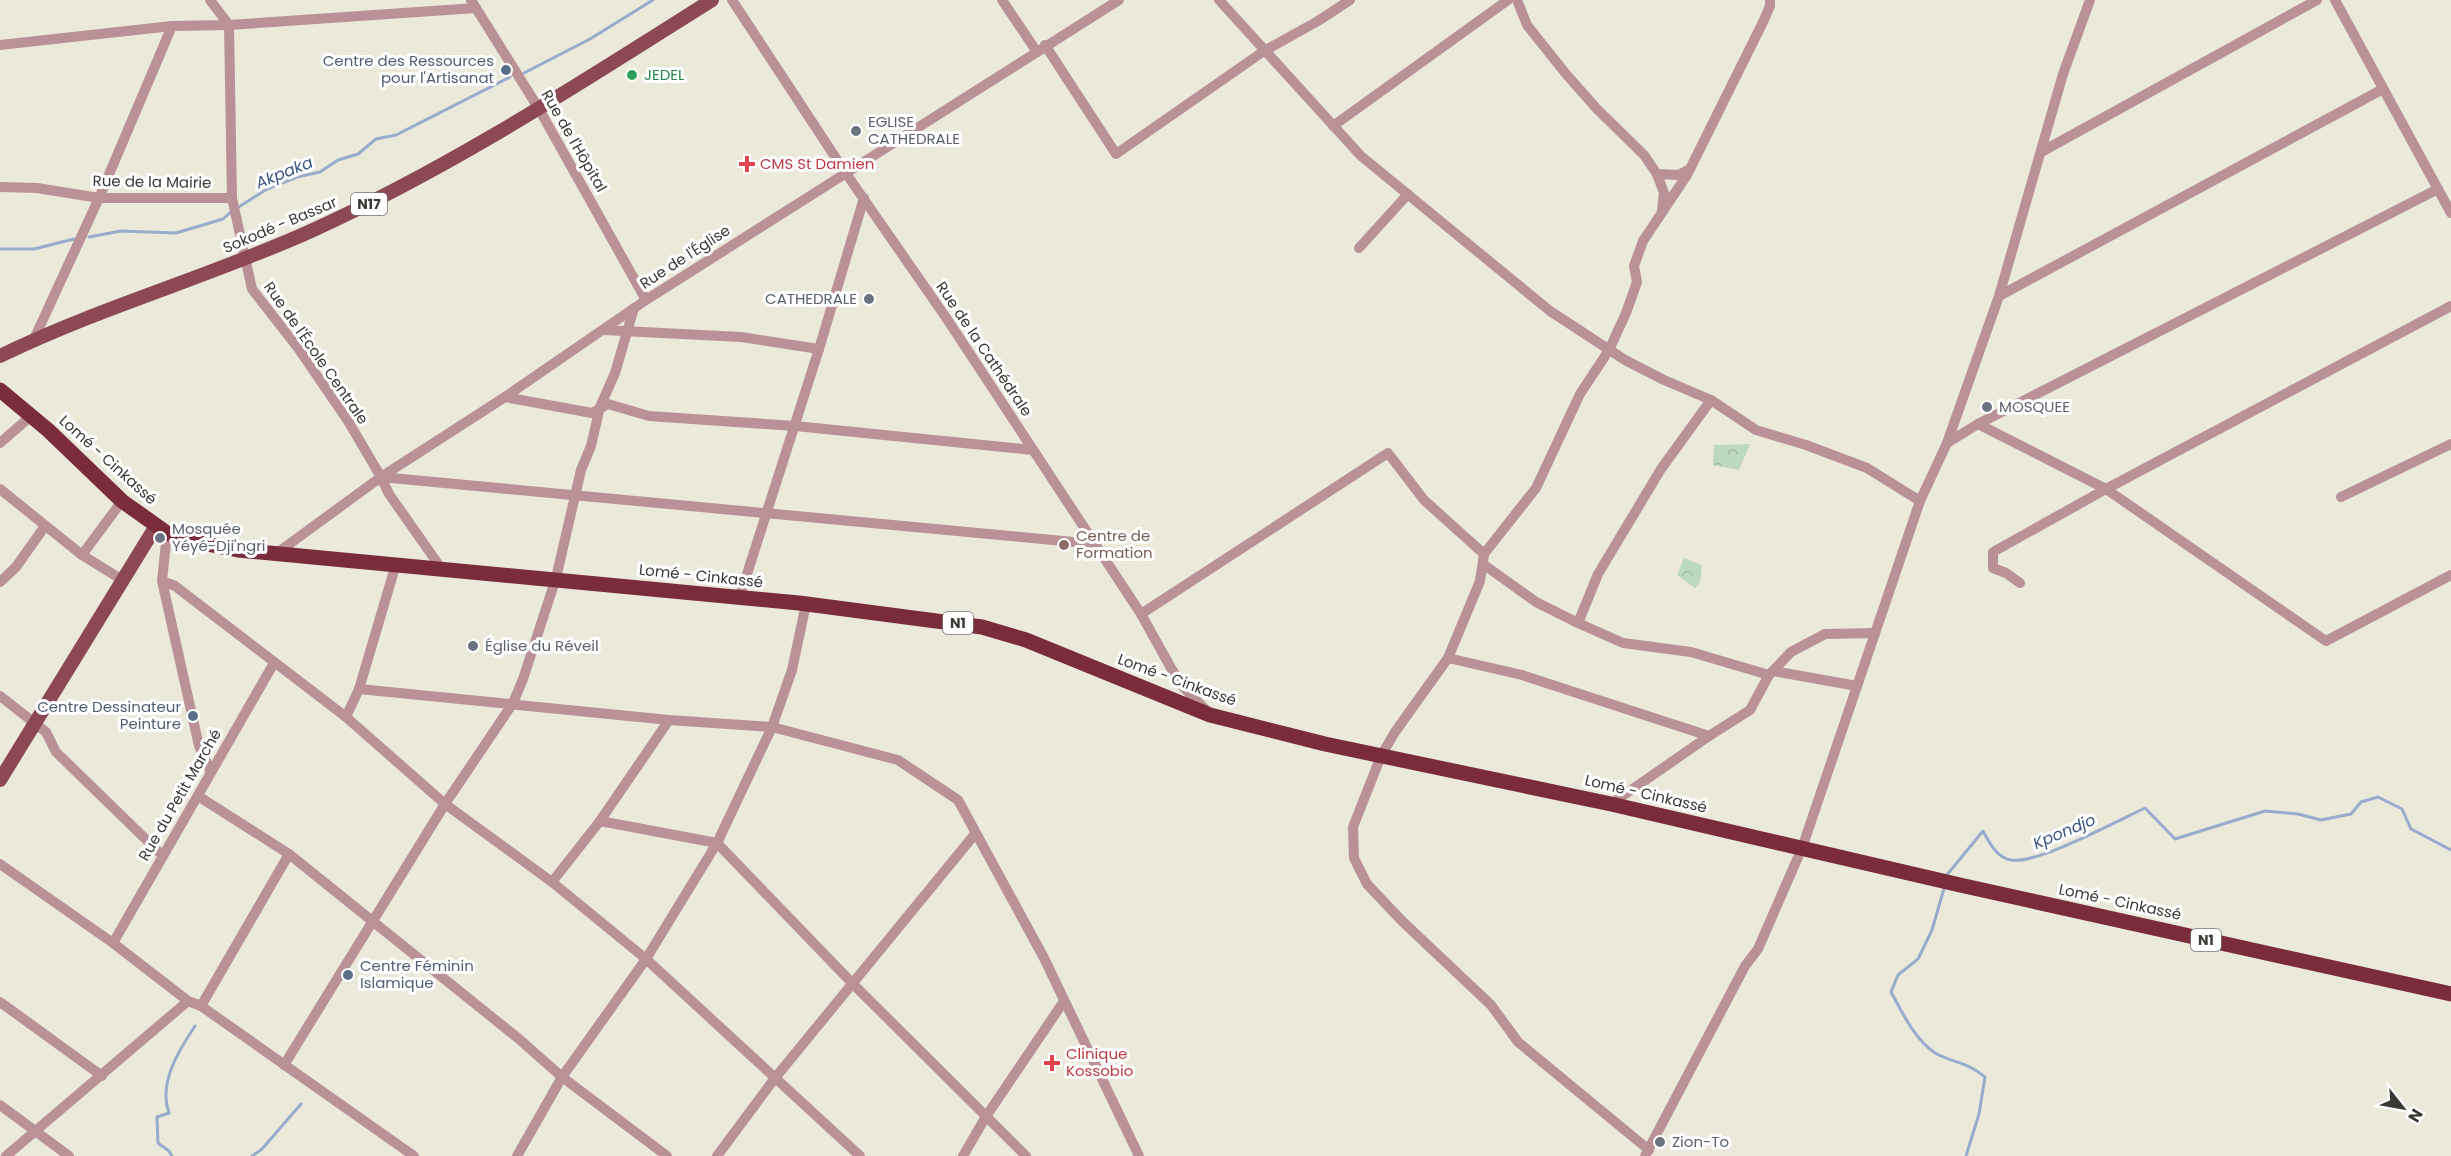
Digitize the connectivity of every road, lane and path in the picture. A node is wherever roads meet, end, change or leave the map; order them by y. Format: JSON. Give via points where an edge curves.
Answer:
{"nodes":[{"id":1,"x":210,"y":0,"type":"edge"},
{"id":2,"x":712,"y":0,"type":"edge"},
{"id":3,"x":732,"y":0,"type":"edge"},
{"id":4,"x":1002,"y":0,"type":"edge"},
{"id":5,"x":1119,"y":0,"type":"edge"},
{"id":6,"x":1219,"y":0,"type":"edge"},
{"id":7,"x":1350,"y":0,"type":"edge"},
{"id":8,"x":1508,"y":0,"type":"edge"},
{"id":9,"x":1517,"y":0,"type":"edge"},
{"id":10,"x":1770,"y":0,"type":"edge"},
{"id":11,"x":2090,"y":0,"type":"edge"},
{"id":12,"x":2317,"y":0,"type":"edge"},
{"id":13,"x":2335,"y":0,"type":"edge"},
{"id":14,"x":474,"y":4,"type":"edge"},
{"id":15,"x":229,"y":25,"type":"junction"},
{"id":16,"x":172,"y":26,"type":"junction"},
{"id":17,"x":0,"y":45,"type":"edge"},
{"id":18,"x":1041,"y":49,"type":"junction"},
{"id":19,"x":1264,"y":51,"type":"junction"},
{"id":20,"x":2383,"y":89,"type":"junction"},
{"id":21,"x":539,"y":110,"type":"junction"},
{"id":22,"x":1333,"y":126,"type":"junction"},
{"id":23,"x":2043,"y":151,"type":"junction"},
{"id":24,"x":1690,"y":169,"type":"junction"},
{"id":25,"x":846,"y":172,"type":"junction"},
{"id":26,"x":1657,"y":174,"type":"junction"},
{"id":27,"x":0,"y":187,"type":"edge"},
{"id":28,"x":2438,"y":189,"type":"junction"},
{"id":29,"x":1408,"y":194,"type":"junction"},
{"id":30,"x":99,"y":198,"type":"junction"},
{"id":31,"x":864,"y":198,"type":"junction"},
{"id":32,"x":233,"y":201,"type":"junction"},
{"id":33,"x":2451,"y":213,"type":"edge"},
{"id":34,"x":1661,"y":214,"type":"junction"},
{"id":35,"x":1359,"y":248,"type":"dead end"},
{"id":36,"x":244,"y":259,"type":"junction"},
{"id":37,"x":2000,"y":296,"type":"junction"},
{"id":38,"x":646,"y":300,"type":"junction"},
{"id":39,"x":2451,"y":306,"type":"edge"},
{"id":40,"x":634,"y":308,"type":"junction"},
{"id":41,"x":603,"y":330,"type":"junction"},
{"id":42,"x":627,"y":332,"type":"junction"},
{"id":43,"x":34,"y":339,"type":"junction"},
{"id":44,"x":819,"y":349,"type":"junction"},
{"id":45,"x":1609,"y":350,"type":"junction"},
{"id":46,"x":0,"y":356,"type":"edge"},
{"id":47,"x":0,"y":390,"type":"edge"},
{"id":48,"x":504,"y":397,"type":"junction"},
{"id":49,"x":1712,"y":400,"type":"junction"},
{"id":50,"x":600,"y":407,"type":"junction"},
{"id":51,"x":31,"y":416,"type":"junction"},
{"id":52,"x":1978,"y":424,"type":"junction"},
{"id":53,"x":795,"y":426,"type":"junction"},
{"id":54,"x":0,"y":443,"type":"edge"},
{"id":55,"x":1947,"y":443,"type":"junction"},
{"id":56,"x":2451,"y":444,"type":"edge"},
{"id":57,"x":1033,"y":450,"type":"junction"},
{"id":58,"x":381,"y":477,"type":"junction"},
{"id":59,"x":0,"y":489,"type":"edge"},
{"id":60,"x":2106,"y":489,"type":"junction"},
{"id":61,"x":574,"y":496,"type":"junction"},
{"id":62,"x":2341,"y":497,"type":"dead end"},
{"id":63,"x":122,"y":501,"type":"junction"},
{"id":64,"x":1920,"y":501,"type":"junction"},
{"id":65,"x":766,"y":513,"type":"junction"},
{"id":66,"x":45,"y":526,"type":"junction"},
{"id":67,"x":161,"y":530,"type":"junction"},
{"id":68,"x":1095,"y":544,"type":"junction"},
{"id":69,"x":277,"y":553,"type":"junction"},
{"id":70,"x":81,"y":555,"type":"junction"},
{"id":71,"x":1484,"y":559,"type":"junction"},
{"id":72,"x":396,"y":564,"type":"junction"},
{"id":73,"x":441,"y":568,"type":"junction"},
{"id":74,"x":2451,"y":575,"type":"edge"},
{"id":75,"x":556,"y":578,"type":"junction"},
{"id":76,"x":124,"y":581,"type":"junction"},
{"id":77,"x":162,"y":581,"type":"junction"},
{"id":78,"x":0,"y":582,"type":"edge"},
{"id":79,"x":2020,"y":583,"type":"dead end"},
{"id":80,"x":739,"y":599,"type":"junction"},
{"id":81,"x":806,"y":604,"type":"junction"},
{"id":82,"x":1141,"y":614,"type":"junction"},
{"id":83,"x":1578,"y":623,"type":"junction"},
{"id":84,"x":1875,"y":633,"type":"junction"},
{"id":85,"x":1448,"y":658,"type":"junction"},
{"id":86,"x":274,"y":663,"type":"junction"},
{"id":87,"x":1771,"y":673,"type":"junction"},
{"id":88,"x":1857,"y":686,"type":"junction"},
{"id":89,"x":359,"y":689,"type":"junction"},
{"id":90,"x":0,"y":696,"type":"edge"},
{"id":91,"x":513,"y":703,"type":"junction"},
{"id":92,"x":1210,"y":715,"type":"junction"},
{"id":93,"x":346,"y":717,"type":"junction"},
{"id":94,"x":669,"y":720,"type":"junction"},
{"id":95,"x":35,"y":723,"type":"junction"},
{"id":96,"x":771,"y":727,"type":"junction"},
{"id":97,"x":1708,"y":736,"type":"junction"},
{"id":98,"x":1382,"y":756,"type":"junction"},
{"id":99,"x":211,"y":772,"type":"junction"},
{"id":100,"x":0,"y":780,"type":"edge"},
{"id":101,"x":198,"y":796,"type":"junction"},
{"id":102,"x":445,"y":804,"type":"junction"},
{"id":103,"x":1611,"y":804,"type":"junction"},
{"id":104,"x":600,"y":821,"type":"junction"},
{"id":105,"x":975,"y":834,"type":"junction"},
{"id":106,"x":717,"y":843,"type":"junction"},
{"id":107,"x":1802,"y":848,"type":"junction"},
{"id":108,"x":289,"y":854,"type":"junction"},
{"id":109,"x":163,"y":856,"type":"junction"},
{"id":110,"x":0,"y":864,"type":"edge"},
{"id":111,"x":552,"y":882,"type":"junction"},
{"id":112,"x":372,"y":923,"type":"junction"},
{"id":113,"x":113,"y":943,"type":"junction"},
{"id":114,"x":646,"y":959,"type":"junction"},
{"id":115,"x":853,"y":984,"type":"junction"},
{"id":116,"x":2451,"y":994,"type":"edge"},
{"id":117,"x":188,"y":1000,"type":"junction"},
{"id":118,"x":1064,"y":1001,"type":"junction"},
{"id":119,"x":0,"y":1002,"type":"edge"},
{"id":120,"x":201,"y":1006,"type":"junction"},
{"id":121,"x":284,"y":1065,"type":"junction"},
{"id":122,"x":102,"y":1076,"type":"junction"},
{"id":123,"x":562,"y":1077,"type":"junction"},
{"id":124,"x":776,"y":1078,"type":"junction"},
{"id":125,"x":0,"y":1105,"type":"edge"},
{"id":126,"x":985,"y":1118,"type":"junction"},
{"id":127,"x":37,"y":1132,"type":"junction"},
{"id":128,"x":1647,"y":1153,"type":"edge"},
{"id":129,"x":6,"y":1156,"type":"edge"},
{"id":130,"x":69,"y":1156,"type":"edge"},
{"id":131,"x":414,"y":1156,"type":"edge"},
{"id":132,"x":517,"y":1156,"type":"edge"},
{"id":133,"x":667,"y":1156,"type":"edge"},
{"id":134,"x":717,"y":1156,"type":"edge"},
{"id":135,"x":860,"y":1156,"type":"edge"},
{"id":136,"x":963,"y":1156,"type":"edge"},
{"id":137,"x":1026,"y":1156,"type":"edge"},
{"id":138,"x":1139,"y":1156,"type":"edge"}],
"edges":[{"from":1,"to":15,"type":"street"},
{"from":2,"to":21,"type":"main road","name":"Sokodé - Bassar","number":"N17"},
{"from":3,"to":25,"type":"street","name":"Rue de la Cathédrale"},
{"from":4,"to":18,"type":"street"},
{"from":5,"to":18,"type":"street","name":"Rue de l'Église"},
{"from":6,"to":19,"type":"street"},
{"from":7,"to":19,"type":"street"},
{"from":8,"to":22,"type":"street"},
{"from":9,"to":26,"type":"street","via":[[1527,25]]},
{"from":10,"to":24,"type":"street","via":[[1764,20]]},
{"from":11,"to":23,"type":"street","via":[[2063,74]]},
{"from":12,"to":23,"type":"street"},
{"from":13,"to":20,"type":"street"},
{"from":14,"to":15,"type":"street"},
{"from":14,"to":21,"type":"street","name":"Rue de l'Hôpital"},
{"from":15,"to":16,"type":"street"},
{"from":15,"to":32,"type":"street","name":"Rue de l'École Centrale"},
{"from":16,"to":17,"type":"street"},
{"from":16,"to":30,"type":"street"},
{"from":18,"to":19,"type":"street","via":[[1116,154]]},
{"from":18,"to":25,"type":"street","name":"Rue de l'Église"},
{"from":19,"to":22,"type":"street"},
{"from":20,"to":28,"type":"street"},
{"from":20,"to":37,"type":"street"},
{"from":21,"to":36,"type":"main road","name":"Sokodé - Bassar","number":"N17","via":[[389,193]]},
{"from":21,"to":38,"type":"street","name":"Rue de l'Hôpital"},
{"from":22,"to":29,"type":"street","via":[[1361,156]]},
{"from":23,"to":37,"type":"street"},
{"from":24,"to":26,"type":"street","via":[[1679,175]]},
{"from":24,"to":34,"type":"street"},
{"from":25,"to":31,"type":"street","name":"Rue de la Cathédrale"},
{"from":25,"to":38,"type":"street","name":"Rue de l'Église"},
{"from":26,"to":34,"type":"street","via":[[1664,193]]},
{"from":27,"to":30,"type":"street","name":"Rue de la Mairie","via":[[37,188]]},
{"from":28,"to":33,"type":"street"},
{"from":28,"to":52,"type":"street"},
{"from":29,"to":35,"type":"street"},
{"from":29,"to":45,"type":"street","via":[[1550,311]]},
{"from":30,"to":32,"type":"street","name":"Rue de la Mairie"},
{"from":30,"to":43,"type":"street"},
{"from":31,"to":44,"type":"street"},
{"from":31,"to":57,"type":"street","name":"Rue de la Cathédrale"},
{"from":32,"to":36,"type":"street","name":"Rue de l'École Centrale"},
{"from":34,"to":45,"type":"street","via":[[1643,241],[1634,266],[1637,282]]},
{"from":36,"to":43,"type":"main road","name":"Sokodé - Bassar","number":"N17"},
{"from":36,"to":58,"type":"street","name":"Rue de l'École Centrale","via":[[252,290],[298,348]]},
{"from":37,"to":55,"type":"street"},
{"from":38,"to":40,"type":"street","name":"Rue de l'Église"},
{"from":39,"to":60,"type":"street"},
{"from":40,"to":41,"type":"street","name":"Rue de l'Église"},
{"from":40,"to":42,"type":"street"},
{"from":41,"to":42,"type":"street"},
{"from":41,"to":48,"type":"street","name":"Rue de l'Église"},
{"from":42,"to":44,"type":"street","via":[[741,338]]},
{"from":42,"to":50,"type":"street"},
{"from":43,"to":46,"type":"main road","name":"Sokodé - Bassar","number":"N17"},
{"from":44,"to":53,"type":"street"},
{"from":45,"to":49,"type":"street"},
{"from":45,"to":71,"type":"street","via":[[1580,394],[1536,489]]},
{"from":47,"to":51,"type":"highway","name":"Lomé - Cinkassé","number":"N1"},
{"from":48,"to":50,"type":"street","via":[[592,413]]},
{"from":48,"to":58,"type":"street","name":"Rue de l'Église"},
{"from":49,"to":64,"type":"street","via":[[1756,430],[1867,468]]},
{"from":49,"to":83,"type":"street","via":[[1661,470],[1598,574]]},
{"from":50,"to":53,"type":"street","via":[[608,404],[649,416]]},
{"from":50,"to":61,"type":"street"},
{"from":51,"to":54,"type":"street"},
{"from":51,"to":63,"type":"highway","name":"Lomé - Cinkassé","number":"N1"},
{"from":52,"to":55,"type":"street"},
{"from":52,"to":60,"type":"street"},
{"from":53,"to":57,"type":"street"},
{"from":53,"to":65,"type":"street"},
{"from":55,"to":64,"type":"street"},
{"from":56,"to":62,"type":"street"},
{"from":57,"to":68,"type":"street","name":"Rue de la Cathédrale"},
{"from":58,"to":61,"type":"street"},
{"from":58,"to":69,"type":"street","name":"Rue de l'Église"},
{"from":58,"to":73,"type":"street","name":"Rue de l'École Centrale"},
{"from":59,"to":66,"type":"street"},
{"from":60,"to":74,"type":"street","via":[[2326,641]]},
{"from":60,"to":79,"type":"street","via":[[1993,552],[1992,568]]},
{"from":61,"to":65,"type":"street"},
{"from":61,"to":75,"type":"street"},
{"from":63,"to":67,"type":"highway","name":"Lomé - Cinkassé","number":"N1"},
{"from":63,"to":70,"type":"street"},
{"from":64,"to":84,"type":"street"},
{"from":65,"to":68,"type":"street"},
{"from":65,"to":80,"type":"street"},
{"from":66,"to":70,"type":"street"},
{"from":66,"to":78,"type":"street","via":[[16,567]]},
{"from":67,"to":69,"type":"highway","name":"Lomé - Cinkassé","number":"N1","via":[[212,545]]},
{"from":67,"to":76,"type":"main road"},
{"from":67,"to":77,"type":"street"},
{"from":68,"to":82,"type":"street","name":"Rue de la Cathédrale"},
{"from":69,"to":72,"type":"highway","name":"Lomé - Cinkassé","number":"N1"},
{"from":70,"to":76,"type":"street"},
{"from":71,"to":82,"type":"street","via":[[1424,500],[1388,453]]},
{"from":71,"to":83,"type":"street","via":[[1536,602]]},
{"from":71,"to":85,"type":"street","via":[[1480,580]]},
{"from":72,"to":73,"type":"highway","name":"Lomé - Cinkassé","number":"N1"},
{"from":72,"to":89,"type":"street"},
{"from":73,"to":75,"type":"highway","name":"Lomé - Cinkassé","number":"N1"},
{"from":75,"to":80,"type":"highway","name":"Lomé - Cinkassé","number":"N1"},
{"from":75,"to":91,"type":"street"},
{"from":76,"to":95,"type":"main road"},
{"from":77,"to":86,"type":"street","via":[[175,586]]},
{"from":77,"to":99,"type":"street","via":[[199,746]]},
{"from":80,"to":81,"type":"highway","name":"Lomé - Cinkassé","number":"N1"},
{"from":81,"to":92,"type":"highway","name":"Lomé - Cinkassé","number":"N1","via":[[1002,632]]},
{"from":81,"to":96,"type":"street","via":[[792,670]]},
{"from":82,"to":92,"type":"street","name":"Rue de la Cathédrale","via":[[1184,688]]},
{"from":83,"to":87,"type":"street","via":[[1623,643],[1691,652]]},
{"from":84,"to":87,"type":"street","via":[[1825,634],[1791,652]]},
{"from":84,"to":88,"type":"street"},
{"from":85,"to":97,"type":"street","via":[[1522,675]]},
{"from":85,"to":98,"type":"street"},
{"from":86,"to":93,"type":"street"},
{"from":86,"to":99,"type":"street","name":"Rue du Petit Marché"},
{"from":87,"to":88,"type":"street"},
{"from":87,"to":97,"type":"street","via":[[1750,710]]},
{"from":88,"to":107,"type":"street"},
{"from":89,"to":91,"type":"street"},
{"from":89,"to":93,"type":"street"},
{"from":90,"to":95,"type":"street"},
{"from":91,"to":94,"type":"street"},
{"from":91,"to":102,"type":"street"},
{"from":92,"to":98,"type":"highway","name":"Lomé - Cinkassé","number":"N1"},
{"from":93,"to":102,"type":"street"},
{"from":94,"to":96,"type":"street"},
{"from":94,"to":104,"type":"street"},
{"from":95,"to":100,"type":"main road"},
{"from":95,"to":109,"type":"street","via":[[46,732],[56,752]]},
{"from":96,"to":105,"type":"street","via":[[898,760],[958,800]]},
{"from":96,"to":106,"type":"street"},
{"from":97,"to":103,"type":"street"},
{"from":98,"to":103,"type":"highway","name":"Lomé - Cinkassé","number":"N1"},
{"from":98,"to":128,"type":"street","via":[[1353,827],[1354,858],[1366,884],[1491,1005],[1518,1042]]},
{"from":99,"to":101,"type":"street","name":"Rue du Petit Marché"},
{"from":101,"to":108,"type":"street"},
{"from":101,"to":109,"type":"street","name":"Rue du Petit Marché"},
{"from":102,"to":111,"type":"street"},
{"from":102,"to":112,"type":"street"},
{"from":103,"to":107,"type":"highway","name":"Lomé - Cinkassé","number":"N1"},
{"from":104,"to":106,"type":"street"},
{"from":104,"to":111,"type":"street"},
{"from":105,"to":115,"type":"street"},
{"from":105,"to":118,"type":"street"},
{"from":106,"to":114,"type":"street"},
{"from":106,"to":115,"type":"street"},
{"from":107,"to":116,"type":"highway","name":"Lomé - Cinkassé","number":"N1"},
{"from":107,"to":128,"type":"street","via":[[1758,949],[1745,966]]},
{"from":108,"to":112,"type":"street"},
{"from":108,"to":120,"type":"street"},
{"from":109,"to":113,"type":"street","name":"Rue du Petit Marché"},
{"from":110,"to":113,"type":"street"},
{"from":111,"to":114,"type":"street"},
{"from":112,"to":121,"type":"street"},
{"from":112,"to":123,"type":"street"},
{"from":113,"to":117,"type":"street"},
{"from":114,"to":123,"type":"street"},
{"from":114,"to":124,"type":"street"},
{"from":115,"to":124,"type":"street"},
{"from":115,"to":126,"type":"street"},
{"from":117,"to":120,"type":"street"},
{"from":117,"to":122,"type":"street"},
{"from":118,"to":126,"type":"street"},
{"from":118,"to":138,"type":"street"},
{"from":119,"to":122,"type":"street"},
{"from":120,"to":121,"type":"street"},
{"from":121,"to":131,"type":"street"},
{"from":122,"to":127,"type":"street"},
{"from":123,"to":132,"type":"street"},
{"from":123,"to":133,"type":"street"},
{"from":124,"to":134,"type":"street"},
{"from":124,"to":135,"type":"street"},
{"from":125,"to":127,"type":"street"},
{"from":126,"to":136,"type":"street"},
{"from":126,"to":137,"type":"street"},
{"from":127,"to":129,"type":"street"},
{"from":127,"to":130,"type":"street"}]}
